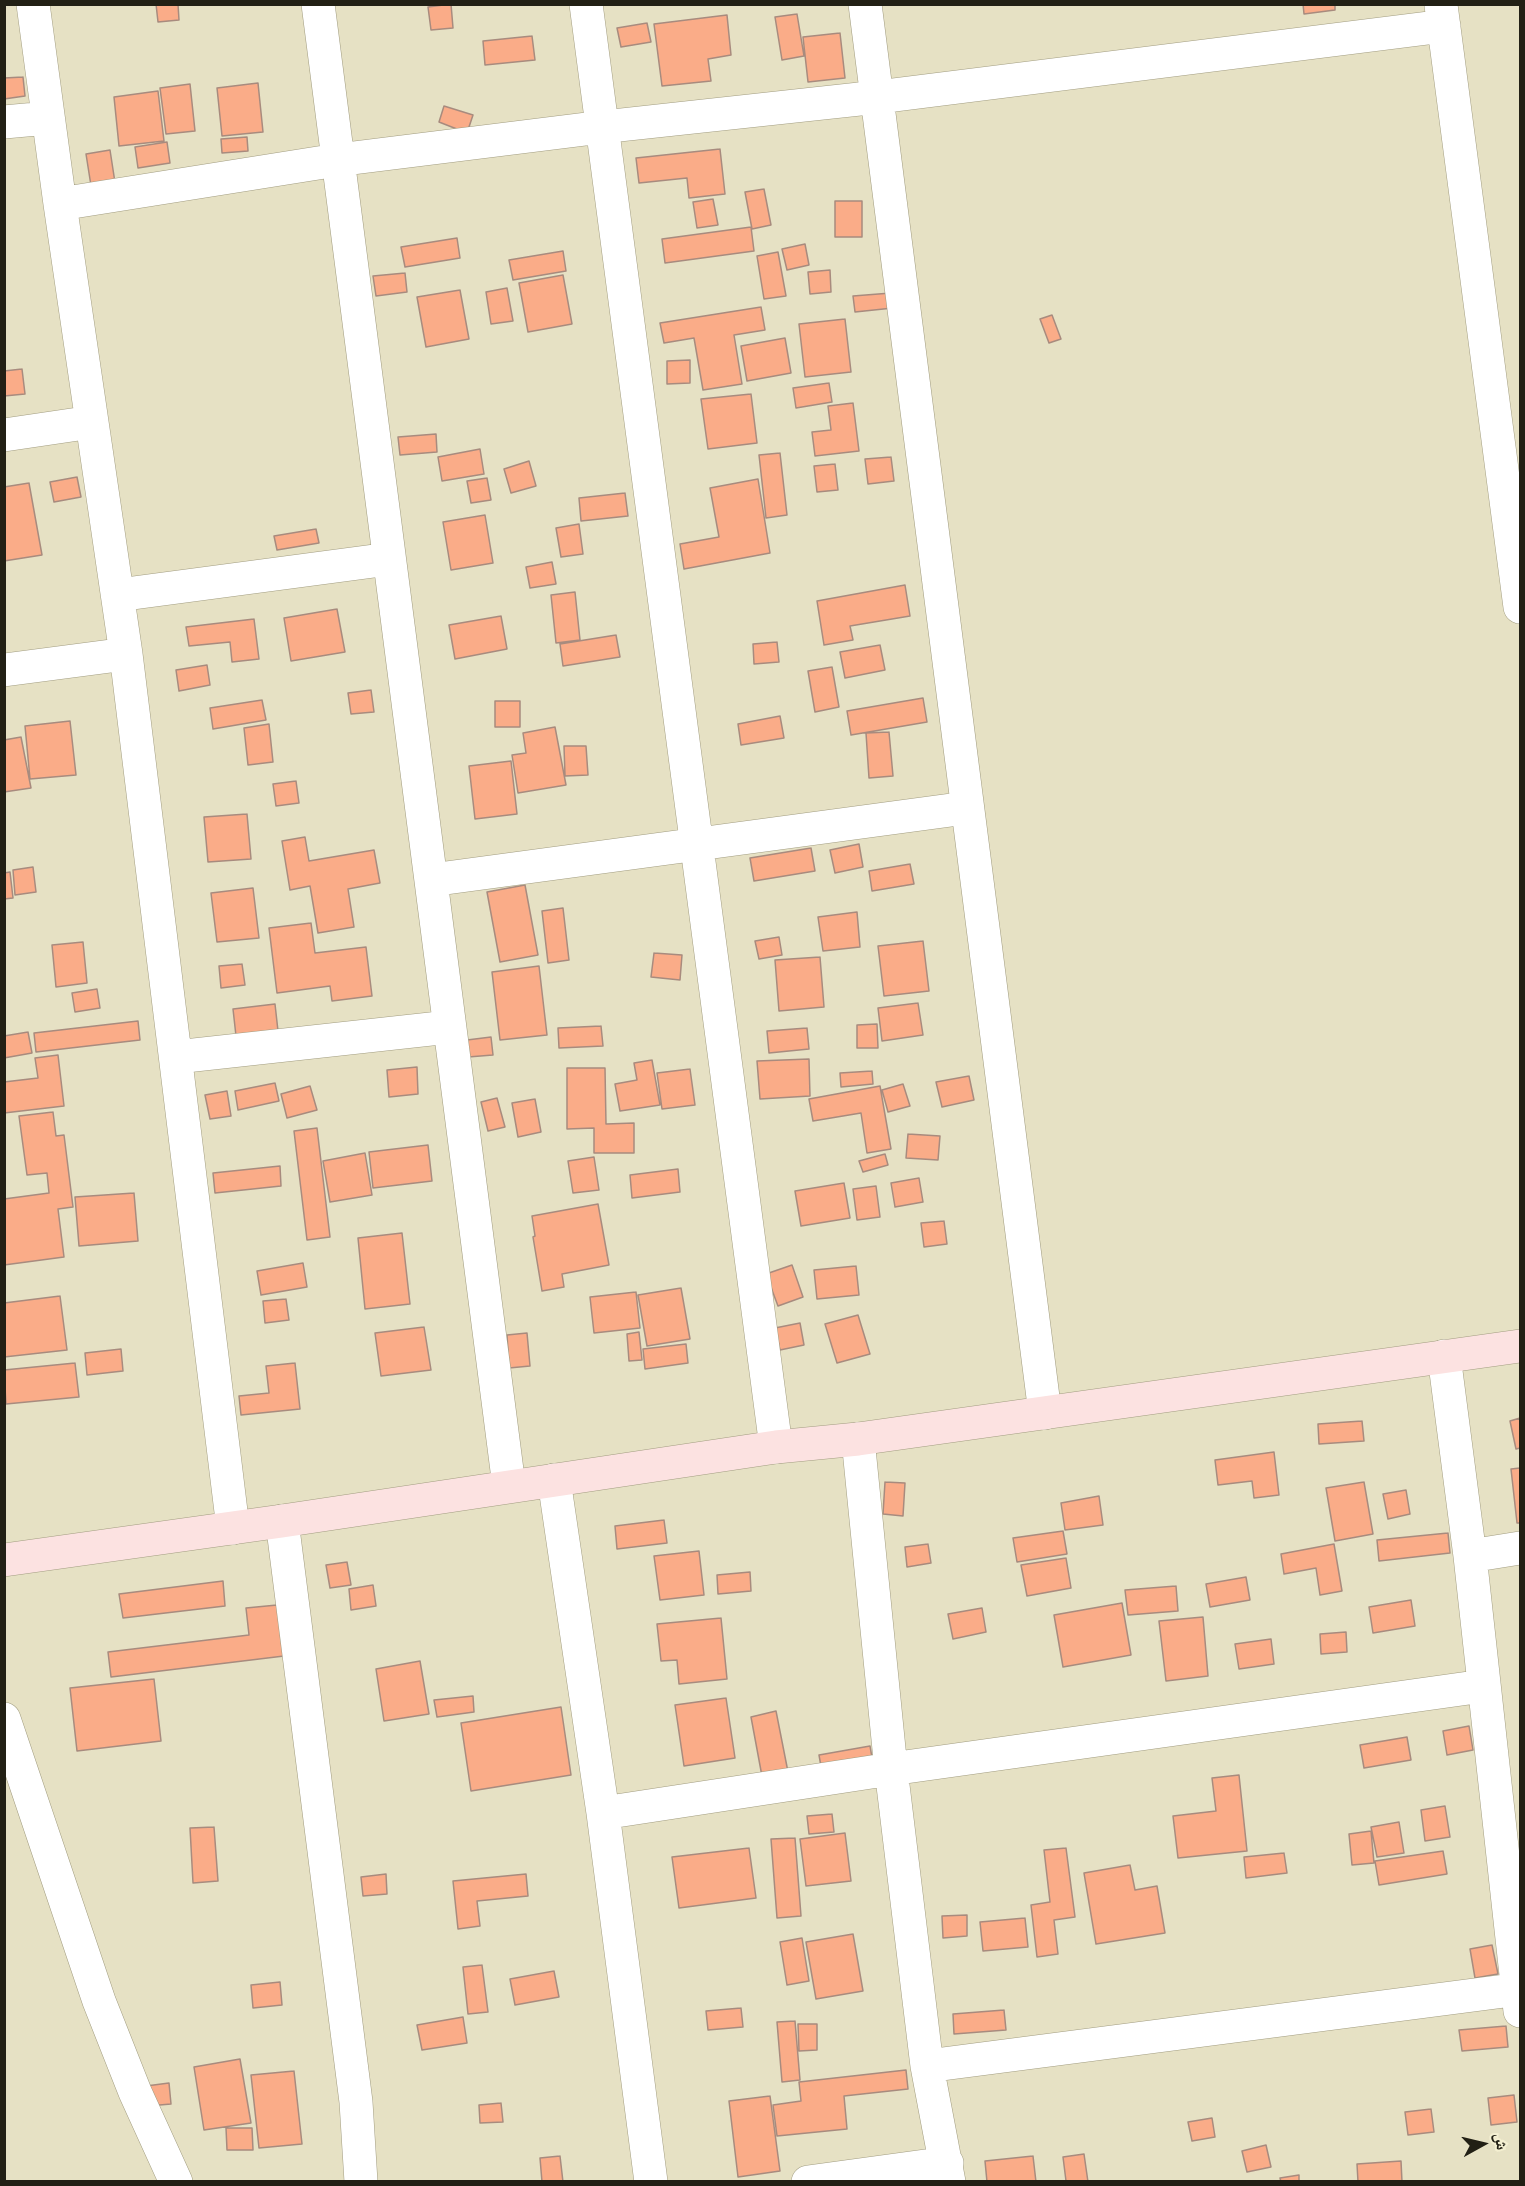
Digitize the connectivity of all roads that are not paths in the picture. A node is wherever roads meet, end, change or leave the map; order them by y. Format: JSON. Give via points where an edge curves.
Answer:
{"nodes":[{"id":1,"x":33,"y":4,"type":"edge"},
{"id":2,"x":318,"y":4,"type":"edge"},
{"id":3,"x":586,"y":4,"type":"edge"},
{"id":4,"x":865,"y":4,"type":"edge"},
{"id":5,"x":1443,"y":15,"type":"edge"},
{"id":6,"x":878,"y":97,"type":"junction"},
{"id":7,"x":48,"y":118,"type":"junction"},
{"id":8,"x":4,"y":122,"type":"edge"},
{"id":9,"x":602,"y":127,"type":"junction"},
{"id":10,"x":337,"y":160,"type":"junction"},
{"id":11,"x":60,"y":204,"type":"junction"},
{"id":12,"x":92,"y":422,"type":"junction"},
{"id":13,"x":4,"y":435,"type":"edge"},
{"id":14,"x":389,"y":559,"type":"junction"},
{"id":15,"x":1518,"y":567,"type":"edge"},
{"id":16,"x":118,"y":595,"type":"junction"},
{"id":17,"x":1521,"y":608,"type":"edge"},
{"id":18,"x":126,"y":654,"type":"junction"},
{"id":19,"x":4,"y":670,"type":"edge"},
{"id":20,"x":966,"y":808,"type":"junction"},
{"id":21,"x":696,"y":844,"type":"junction"},
{"id":22,"x":431,"y":880,"type":"junction"},
{"id":23,"x":449,"y":1027,"type":"junction"},
{"id":24,"x":176,"y":1057,"type":"junction"},
{"id":25,"x":1521,"y":1346,"type":"edge"},
{"id":26,"x":1444,"y":1356,"type":"junction"},
{"id":27,"x":1045,"y":1413,"type":"junction"},
{"id":28,"x":858,"y":1439,"type":"junction"},
{"id":29,"x":776,"y":1447,"type":"junction"},
{"id":30,"x":554,"y":1480,"type":"junction"},
{"id":31,"x":509,"y":1486,"type":"junction"},
{"id":32,"x":282,"y":1521,"type":"junction"},
{"id":33,"x":233,"y":1528,"type":"junction"},
{"id":34,"x":1521,"y":1548,"type":"edge"},
{"id":35,"x":1470,"y":1556,"type":"junction"},
{"id":36,"x":4,"y":1560,"type":"edge"},
{"id":37,"x":1483,"y":1686,"type":"junction"},
{"id":38,"x":4,"y":1719,"type":"edge"},
{"id":39,"x":891,"y":1769,"type":"junction"},
{"id":40,"x":603,"y":1813,"type":"junction"},
{"id":41,"x":1520,"y":1996,"type":"edge"},
{"id":42,"x":927,"y":2066,"type":"junction"},
{"id":43,"x":948,"y":2172,"type":"edge"},
{"id":44,"x":176,"y":2181,"type":"edge"},
{"id":45,"x":361,"y":2181,"type":"edge"},
{"id":46,"x":651,"y":2181,"type":"edge"},
{"id":47,"x":808,"y":2181,"type":"edge"}],
"edges":[{"from":1,"to":7,"type":"street"},
{"from":2,"to":10,"type":"street"},
{"from":3,"to":9,"type":"street"},
{"from":4,"to":6,"type":"street"},
{"from":5,"to":6,"type":"street"},
{"from":5,"to":15,"type":"street"},
{"from":6,"to":9,"type":"street"},
{"from":6,"to":20,"type":"street"},
{"from":7,"to":8,"type":"street"},
{"from":7,"to":11,"type":"street"},
{"from":9,"to":10,"type":"street"},
{"from":9,"to":21,"type":"street"},
{"from":10,"to":11,"type":"street"},
{"from":10,"to":14,"type":"street"},
{"from":11,"to":12,"type":"street"},
{"from":12,"to":13,"type":"street"},
{"from":12,"to":16,"type":"street"},
{"from":14,"to":16,"type":"street"},
{"from":14,"to":22,"type":"street"},
{"from":15,"to":17,"type":"street"},
{"from":16,"to":18,"type":"street"},
{"from":18,"to":19,"type":"street"},
{"from":18,"to":24,"type":"street"},
{"from":20,"to":21,"type":"street"},
{"from":20,"to":27,"type":"street"},
{"from":21,"to":22,"type":"street"},
{"from":21,"to":29,"type":"street"},
{"from":22,"to":23,"type":"street"},
{"from":23,"to":24,"type":"street"},
{"from":23,"to":31,"type":"street"},
{"from":24,"to":33,"type":"street"},
{"from":25,"to":26,"type":"street"},
{"from":26,"to":27,"type":"street"},
{"from":26,"to":35,"type":"street"},
{"from":27,"to":28,"type":"street"},
{"from":28,"to":29,"type":"street"},
{"from":28,"to":39,"type":"street"},
{"from":29,"to":30,"type":"street"},
{"from":30,"to":31,"type":"street"},
{"from":30,"to":40,"type":"street"},
{"from":31,"to":32,"type":"street"},
{"from":32,"to":33,"type":"street"},
{"from":32,"to":45,"type":"street","via":[[357,2102]]},
{"from":33,"to":36,"type":"street"},
{"from":34,"to":35,"type":"street"},
{"from":35,"to":37,"type":"street"},
{"from":37,"to":39,"type":"street"},
{"from":37,"to":41,"type":"street"},
{"from":38,"to":44,"type":"street","via":[[99,2001]]},
{"from":39,"to":40,"type":"street"},
{"from":39,"to":42,"type":"street"},
{"from":40,"to":46,"type":"street"},
{"from":41,"to":42,"type":"street"},
{"from":42,"to":43,"type":"street"},
{"from":43,"to":47,"type":"street"}]}
